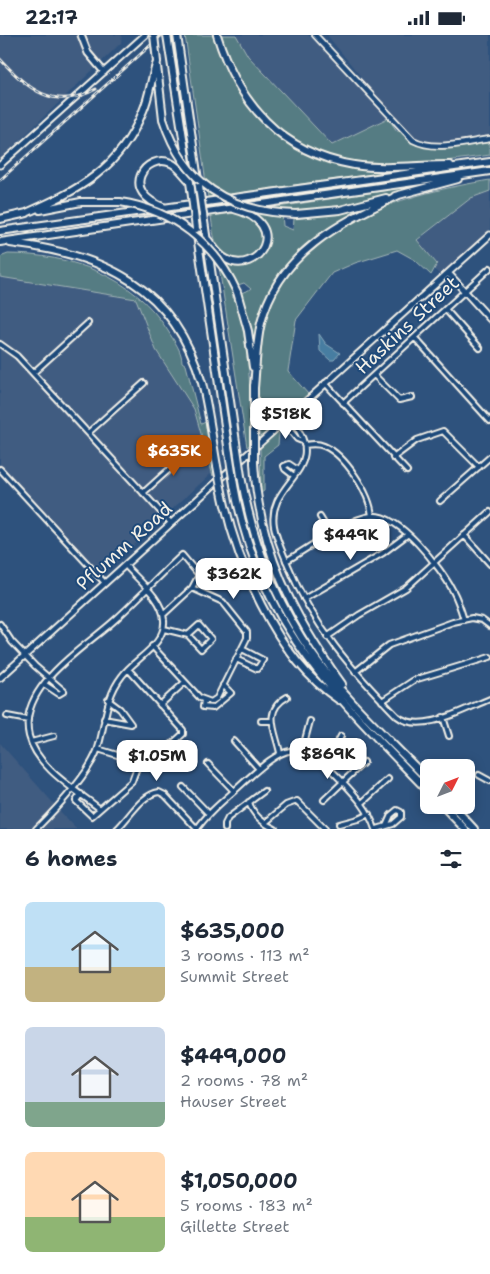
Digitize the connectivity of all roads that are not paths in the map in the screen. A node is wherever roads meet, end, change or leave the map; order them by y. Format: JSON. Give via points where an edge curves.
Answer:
{"nodes":[{"id":1,"x":81,"y":35,"type":"edge"},
{"id":2,"x":145,"y":35,"type":"edge"},
{"id":3,"x":154,"y":35,"type":"edge"},
{"id":4,"x":167,"y":35,"type":"edge"},
{"id":5,"x":217,"y":35,"type":"edge"},
{"id":6,"x":315,"y":35,"type":"edge"},
{"id":7,"x":178,"y":38,"type":"edge"},
{"id":8,"x":157,"y":62,"type":"junction"},
{"id":9,"x":104,"y":72,"type":"junction"},
{"id":10,"x":490,"y":139,"type":"edge"},
{"id":11,"x":490,"y":162,"type":"edge"},
{"id":12,"x":0,"y":165,"type":"edge"},
{"id":13,"x":473,"y":165,"type":"junction"},
{"id":14,"x":488,"y":171,"type":"edge"},
{"id":15,"x":189,"y":180,"type":"junction"},
{"id":16,"x":399,"y":195,"type":"junction"},
{"id":17,"x":170,"y":209,"type":"junction"},
{"id":18,"x":231,"y":209,"type":"junction"},
{"id":19,"x":24,"y":213,"type":"junction"},
{"id":20,"x":0,"y":219,"type":"edge"},
{"id":21,"x":0,"y":231,"type":"edge"},
{"id":22,"x":490,"y":235,"type":"edge"},
{"id":23,"x":207,"y":239,"type":"junction"},
{"id":24,"x":0,"y":242,"type":"edge"},
{"id":25,"x":490,"y":268,"type":"edge"},
{"id":26,"x":448,"y":273,"type":"junction"},
{"id":27,"x":465,"y":291,"type":"junction"},
{"id":28,"x":446,"y":310,"type":"junction"},
{"id":29,"x":490,"y":319,"type":"edge"},
{"id":30,"x":88,"y":323,"type":"dead end"},
{"id":31,"x":415,"y":337,"type":"junction"},
{"id":32,"x":0,"y":344,"type":"edge"},
{"id":33,"x":480,"y":348,"type":"dead end"},
{"id":34,"x":33,"y":373,"type":"junction"},
{"id":35,"x":374,"y":375,"type":"junction"},
{"id":36,"x":144,"y":383,"type":"dead end"},
{"id":37,"x":325,"y":383,"type":"junction"},
{"id":38,"x":254,"y":387,"type":"junction"},
{"id":39,"x":412,"y":397,"type":"dead end"},
{"id":40,"x":343,"y":403,"type":"junction"},
{"id":41,"x":289,"y":417,"type":"junction"},
{"id":42,"x":490,"y":421,"type":"edge"},
{"id":43,"x":283,"y":422,"type":"junction"},
{"id":44,"x":88,"y":433,"type":"junction"},
{"id":45,"x":303,"y":443,"type":"junction"},
{"id":46,"x":193,"y":448,"type":"dead end"},
{"id":47,"x":490,"y":457,"type":"edge"},
{"id":48,"x":393,"y":458,"type":"junction"},
{"id":49,"x":479,"y":467,"type":"junction"},
{"id":50,"x":0,"y":469,"type":"edge"},
{"id":51,"x":298,"y":470,"type":"junction"},
{"id":52,"x":407,"y":471,"type":"dead end"},
{"id":53,"x":294,"y":476,"type":"junction"},
{"id":54,"x":143,"y":493,"type":"junction"},
{"id":55,"x":440,"y":501,"type":"dead end"},
{"id":56,"x":490,"y":512,"type":"edge"},
{"id":57,"x":372,"y":516,"type":"junction"},
{"id":58,"x":320,"y":517,"type":"dead end"},
{"id":59,"x":171,"y":523,"type":"junction"},
{"id":60,"x":331,"y":535,"type":"junction"},
{"id":61,"x":407,"y":535,"type":"junction"},
{"id":62,"x":464,"y":535,"type":"junction"},
{"id":63,"x":286,"y":561,"type":"junction"},
{"id":64,"x":433,"y":563,"type":"junction"},
{"id":65,"x":490,"y":564,"type":"edge"},
{"id":66,"x":125,"y":565,"type":"junction"},
{"id":67,"x":105,"y":583,"type":"junction"},
{"id":68,"x":146,"y":588,"type":"junction"},
{"id":69,"x":192,"y":588,"type":"junction"},
{"id":70,"x":304,"y":599,"type":"junction"},
{"id":71,"x":164,"y":614,"type":"junction"},
{"id":72,"x":464,"y":620,"type":"junction"},
{"id":73,"x":0,"y":624,"type":"edge"},
{"id":74,"x":490,"y":626,"type":"edge"},
{"id":75,"x":164,"y":629,"type":"junction"},
{"id":76,"x":188,"y":635,"type":"junction"},
{"id":77,"x":327,"y":637,"type":"junction"},
{"id":78,"x":152,"y":647,"type":"junction"},
{"id":79,"x":242,"y":649,"type":"junction"},
{"id":80,"x":25,"y":656,"type":"junction"},
{"id":81,"x":490,"y":657,"type":"edge"},
{"id":82,"x":236,"y":659,"type":"junction"},
{"id":83,"x":128,"y":669,"type":"junction"},
{"id":84,"x":355,"y":672,"type":"junction"},
{"id":85,"x":48,"y":677,"type":"junction"},
{"id":86,"x":0,"y":678,"type":"edge"},
{"id":87,"x":44,"y":683,"type":"junction"},
{"id":88,"x":185,"y":683,"type":"junction"},
{"id":89,"x":223,"y":685,"type":"junction"},
{"id":90,"x":287,"y":697,"type":"dead end"},
{"id":91,"x":490,"y":699,"type":"edge"},
{"id":92,"x":108,"y":700,"type":"junction"},
{"id":93,"x":204,"y":701,"type":"junction"},
{"id":94,"x":382,"y":701,"type":"junction"},
{"id":95,"x":348,"y":702,"type":"junction"},
{"id":96,"x":160,"y":705,"type":"junction"},
{"id":97,"x":7,"y":717,"type":"dead end"},
{"id":98,"x":442,"y":717,"type":"junction"},
{"id":99,"x":104,"y":719,"type":"junction"},
{"id":100,"x":28,"y":720,"type":"junction"},
{"id":101,"x":261,"y":721,"type":"dead end"},
{"id":102,"x":271,"y":721,"type":"junction"},
{"id":103,"x":310,"y":721,"type":"dead end"},
{"id":104,"x":54,"y":736,"type":"dead end"},
{"id":105,"x":341,"y":736,"type":"dead end"},
{"id":106,"x":450,"y":736,"type":"dead end"},
{"id":107,"x":234,"y":741,"type":"dead end"},
{"id":108,"x":32,"y":742,"type":"junction"},
{"id":109,"x":98,"y":749,"type":"junction"},
{"id":110,"x":302,"y":751,"type":"junction"},
{"id":111,"x":280,"y":753,"type":"junction"},
{"id":112,"x":323,"y":761,"type":"junction"},
{"id":113,"x":139,"y":762,"type":"junction"},
{"id":114,"x":364,"y":762,"type":"dead end"},
{"id":115,"x":208,"y":764,"type":"dead end"},
{"id":116,"x":258,"y":769,"type":"junction"},
{"id":117,"x":420,"y":772,"type":"edge"},
{"id":118,"x":479,"y":775,"type":"dead end"},
{"id":119,"x":388,"y":779,"type":"dead end"},
{"id":120,"x":420,"y":781,"type":"edge"},
{"id":121,"x":490,"y":781,"type":"edge"},
{"id":122,"x":343,"y":782,"type":"junction"},
{"id":123,"x":72,"y":787,"type":"junction"},
{"id":124,"x":183,"y":787,"type":"dead end"},
{"id":125,"x":234,"y":791,"type":"junction"},
{"id":126,"x":264,"y":791,"type":"dead end"},
{"id":127,"x":81,"y":794,"type":"junction"},
{"id":128,"x":324,"y":800,"type":"dead end"},
{"id":129,"x":249,"y":802,"type":"junction"},
{"id":130,"x":362,"y":803,"type":"junction"},
{"id":131,"x":100,"y":809,"type":"junction"},
{"id":132,"x":369,"y":813,"type":"junction"},
{"id":133,"x":209,"y":814,"type":"junction"},
{"id":134,"x":451,"y":814,"type":"edge"},
{"id":135,"x":460,"y":814,"type":"edge"},
{"id":136,"x":265,"y":823,"type":"junction"},
{"id":137,"x":339,"y":824,"type":"dead end"},
{"id":138,"x":386,"y":826,"type":"junction"},
{"id":139,"x":324,"y":828,"type":"edge"},
{"id":140,"x":36,"y":829,"type":"edge"},
{"id":141,"x":117,"y":829,"type":"edge"},
{"id":142,"x":197,"y":829,"type":"edge"},
{"id":143,"x":226,"y":829,"type":"edge"},
{"id":144,"x":275,"y":829,"type":"edge"},
{"id":145,"x":376,"y":829,"type":"edge"},
{"id":146,"x":465,"y":829,"type":"edge"},
{"id":147,"x":474,"y":829,"type":"edge"}],
"edges":[{"from":1,"to":9,"type":"main road","via":[[88,53]]},
{"from":2,"to":9,"type":"main road"},
{"from":3,"to":8,"type":"highway","bridge":true},
{"from":4,"to":15,"type":"highway"},
{"from":5,"to":13,"type":"highway","via":[[234,79],[250,103],[275,129],[304,149],[360,166]]},
{"from":6,"to":10,"type":"street","via":[[413,140],[437,146]]},
{"from":7,"to":23,"type":"highway","bridge":true},
{"from":8,"to":16,"type":"highway","bridge":true,"via":[[163,119],[170,139],[183,161],[207,187],[228,200],[250,209],[296,214],[340,210]]},
{"from":8,"to":19,"type":"highway","via":[[138,123],[115,157],[93,179],[74,191]]},
{"from":9,"to":12,"type":"main road"},
{"from":11,"to":13,"type":"highway"},
{"from":13,"to":17,"type":"highway"},
{"from":14,"to":16,"type":"highway"},
{"from":14,"to":18,"type":"highway"},
{"from":15,"to":17,"type":"highway","via":[[167,162],[154,163],[142,172],[140,187],[144,196],[151,203]]},
{"from":15,"to":95,"type":"highway","bridge":true,"via":[[234,485],[247,541],[274,607],[300,650]]},
{"from":16,"to":38,"type":"highway","via":[[331,230],[286,269],[273,289],[263,315]]},
{"from":17,"to":21,"type":"highway"},
{"from":18,"to":23,"type":"highway","via":[[250,213],[262,224],[265,239],[260,253],[248,262],[232,262]]},
{"from":18,"to":24,"type":"highway"},
{"from":19,"to":20,"type":"highway"},
{"from":19,"to":38,"type":"highway","bridge":true,"via":[[81,202],[120,202],[151,209],[188,229],[216,256],[237,292],[248,331]]},
{"from":22,"to":26,"type":"main road","name":"Pflumm Road"},
{"from":23,"to":95,"type":"highway","bridge":true,"via":[[241,476],[255,537],[276,593],[313,655]]},
{"from":24,"to":95,"type":"highway","bridge":true,"via":[[56,249],[96,262],[132,282],[160,305],[183,340],[199,373],[220,487],[236,546],[256,593],[308,673],[331,695]]},
{"from":25,"to":27,"type":"street","name":"Haskins Street"},
{"from":26,"to":27,"type":"main road"},
{"from":26,"to":37,"type":"main road","name":"Pflumm Road"},
{"from":27,"to":28,"type":"street","name":"Haskins Street"},
{"from":27,"to":29,"type":"main road"},
{"from":28,"to":31,"type":"street","name":"Haskins Street"},
{"from":28,"to":33,"type":"street"},
{"from":30,"to":34,"type":"street"},
{"from":31,"to":35,"type":"street","name":"Haskins Street"},
{"from":31,"to":42,"type":"street"},
{"from":32,"to":34,"type":"street","via":[[12,351]]},
{"from":34,"to":44,"type":"street"},
{"from":35,"to":39,"type":"street","via":[[399,400]]},
{"from":35,"to":40,"type":"street","name":"Haskins Street"},
{"from":36,"to":44,"type":"street"},
{"from":37,"to":40,"type":"street"},
{"from":37,"to":41,"type":"main road","name":"Pflumm Road"},
{"from":38,"to":95,"type":"highway","bridge":true,"via":[[254,463],[260,515],[277,573],[300,621]]},
{"from":40,"to":48,"type":"street"},
{"from":41,"to":43,"type":"main road","name":"Pflumm Road"},
{"from":41,"to":45,"type":"street","via":[[301,431]]},
{"from":43,"to":45,"type":"street"},
{"from":43,"to":59,"type":"main road","name":"Pflumm Road"},
{"from":44,"to":54,"type":"street"},
{"from":45,"to":51,"type":"street","via":[[304,461]]},
{"from":45,"to":57,"type":"street","via":[[321,445],[333,453],[365,489]]},
{"from":46,"to":54,"type":"street"},
{"from":47,"to":49,"type":"street"},
{"from":48,"to":49,"type":"street","via":[[417,440],[443,431]]},
{"from":48,"to":52,"type":"street"},
{"from":49,"to":55,"type":"street"},
{"from":50,"to":67,"type":"street"},
{"from":51,"to":53,"type":"street"},
{"from":51,"to":53,"type":"street","via":[[290,464],[284,466]]},
{"from":53,"to":63,"type":"street","via":[[277,501],[274,513],[274,526]]},
{"from":54,"to":59,"type":"street"},
{"from":56,"to":62,"type":"street"},
{"from":57,"to":60,"type":"street","via":[[357,520]]},
{"from":57,"to":61,"type":"street","via":[[392,521]]},
{"from":58,"to":60,"type":"street"},
{"from":59,"to":66,"type":"main road","name":"Pflumm Road"},
{"from":60,"to":63,"type":"street"},
{"from":61,"to":64,"type":"street"},
{"from":61,"to":70,"type":"street"},
{"from":62,"to":64,"type":"street"},
{"from":62,"to":65,"type":"street"},
{"from":63,"to":70,"type":"street"},
{"from":64,"to":72,"type":"street","via":[[454,593]]},
{"from":64,"to":77,"type":"street","via":[[399,593]]},
{"from":66,"to":67,"type":"main road","name":"Pflumm Road"},
{"from":66,"to":68,"type":"street"},
{"from":67,"to":80,"type":"main road","name":"Pflumm Road"},
{"from":68,"to":69,"type":"street","via":[[182,555],[199,575]]},
{"from":68,"to":71,"type":"street"},
{"from":68,"to":85,"type":"street","via":[[116,619]]},
{"from":69,"to":71,"type":"street"},
{"from":69,"to":79,"type":"street","via":[[223,602],[247,632]]},
{"from":70,"to":77,"type":"street"},
{"from":71,"to":75,"type":"street"},
{"from":72,"to":74,"type":"street","via":[[477,619]]},
{"from":72,"to":84,"type":"street","via":[[389,645]]},
{"from":73,"to":80,"type":"street"},
{"from":75,"to":76,"type":"street"},
{"from":75,"to":78,"type":"street"},
{"from":76,"to":76,"type":"street","via":[[199,625],[211,639],[201,649]]},
{"from":77,"to":84,"type":"street"},
{"from":78,"to":83,"type":"street"},
{"from":78,"to":88,"type":"street"},
{"from":79,"to":82,"type":"street"},
{"from":79,"to":82,"type":"street","via":[[263,660],[257,669]]},
{"from":80,"to":85,"type":"street"},
{"from":80,"to":86,"type":"main road","name":"Pflumm Road"},
{"from":81,"to":94,"type":"street","via":[[414,680]]},
{"from":82,"to":89,"type":"street"},
{"from":83,"to":92,"type":"street"},
{"from":83,"to":96,"type":"street"},
{"from":84,"to":94,"type":"street"},
{"from":85,"to":87,"type":"street"},
{"from":85,"to":87,"type":"street","via":[[63,688],[63,693],[59,694]]},
{"from":87,"to":100,"type":"street"},
{"from":88,"to":93,"type":"street"},
{"from":88,"to":96,"type":"street"},
{"from":89,"to":93,"type":"street","via":[[217,698],[211,702]]},
{"from":89,"to":93,"type":"street","via":[[231,693],[213,708],[202,707]]},
{"from":90,"to":102,"type":"street","via":[[276,706]]},
{"from":91,"to":98,"type":"street"},
{"from":92,"to":99,"type":"street"},
{"from":92,"to":99,"type":"street","via":[[131,723]]},
{"from":94,"to":98,"type":"street","via":[[397,716],[410,723],[424,724]]},
{"from":95,"to":117,"type":"highway"},
{"from":95,"to":120,"type":"highway"},
{"from":96,"to":113,"type":"street","via":[[183,731],[177,741],[151,763]]},
{"from":97,"to":100,"type":"street"},
{"from":98,"to":106,"type":"street"},
{"from":99,"to":109,"type":"street"},
{"from":100,"to":108,"type":"street"},
{"from":101,"to":102,"type":"street"},
{"from":102,"to":111,"type":"street"},
{"from":103,"to":110,"type":"street"},
{"from":104,"to":108,"type":"street"},
{"from":105,"to":112,"type":"street"},
{"from":107,"to":116,"type":"street"},
{"from":108,"to":123,"type":"street","via":[[47,765]]},
{"from":109,"to":113,"type":"street"},
{"from":109,"to":123,"type":"street","via":[[87,770]]},
{"from":110,"to":111,"type":"street"},
{"from":110,"to":112,"type":"street"},
{"from":111,"to":116,"type":"street"},
{"from":112,"to":122,"type":"street"},
{"from":113,"to":131,"type":"street","via":[[132,781]]},
{"from":114,"to":122,"type":"street"},
{"from":115,"to":125,"type":"street"},
{"from":116,"to":125,"type":"street"},
{"from":118,"to":121,"type":"street"},
{"from":119,"to":130,"type":"street"},
{"from":122,"to":128,"type":"street"},
{"from":122,"to":130,"type":"street"},
{"from":123,"to":127,"type":"street"},
{"from":123,"to":140,"type":"street"},
{"from":124,"to":133,"type":"street"},
{"from":125,"to":133,"type":"street"},
{"from":126,"to":129,"type":"street"},
{"from":127,"to":131,"type":"street"},
{"from":127,"to":131,"type":"street","via":[[76,801],[92,817]]},
{"from":129,"to":136,"type":"street","via":[[250,808]]},
{"from":129,"to":143,"type":"street","via":[[228,818]]},
{"from":130,"to":132,"type":"street"},
{"from":132,"to":137,"type":"street"},
{"from":132,"to":145,"type":"street"},
{"from":133,"to":142,"type":"street"},
{"from":134,"to":146,"type":"highway"},
{"from":135,"to":147,"type":"highway"},
{"from":136,"to":139,"type":"street","via":[[286,805],[297,801]]},
{"from":136,"to":144,"type":"street"},
{"from":138,"to":138,"type":"street","via":[[390,815],[399,810],[402,814],[398,821]]},
{"from":138,"to":145,"type":"street"},
{"from":141,"to":142,"type":"street","via":[[152,794],[159,792]]}]}
